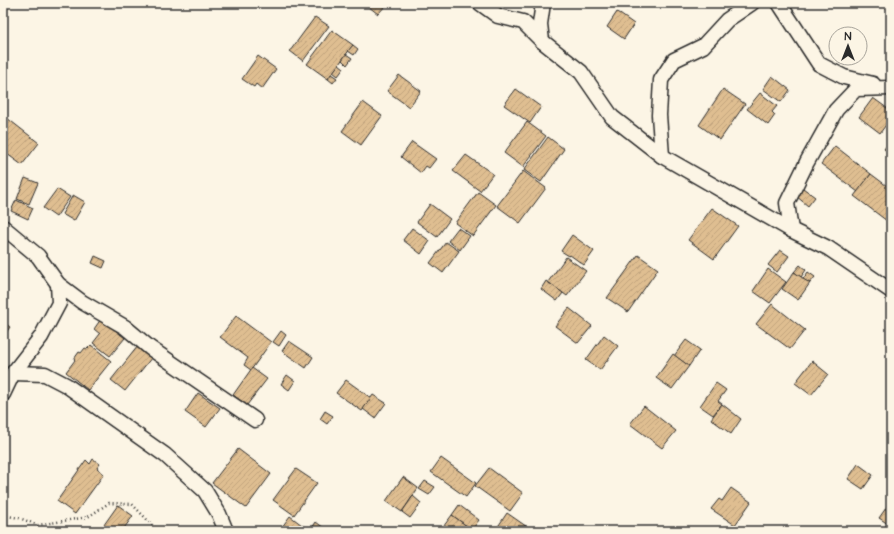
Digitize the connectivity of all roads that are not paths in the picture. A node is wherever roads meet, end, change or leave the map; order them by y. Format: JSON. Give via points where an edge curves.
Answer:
{"nodes":[{"id":1,"x":480,"y":3,"type":"edge"},
{"id":2,"x":543,"y":3,"type":"edge"},
{"id":3,"x":752,"y":3,"type":"edge"},
{"id":4,"x":779,"y":3,"type":"edge"},
{"id":5,"x":542,"y":41,"type":"junction"},
{"id":6,"x":891,"y":88,"type":"edge"},
{"id":7,"x":662,"y":156,"type":"junction"},
{"id":8,"x":3,"y":226,"type":"edge"},
{"id":9,"x":791,"y":230,"type":"junction"},
{"id":10,"x":58,"y":284,"type":"junction"},
{"id":11,"x":891,"y":291,"type":"edge"},
{"id":12,"x":13,"y":373,"type":"junction"},
{"id":13,"x":3,"y":394,"type":"edge"},
{"id":14,"x":255,"y":420,"type":"dead end"},
{"id":15,"x":226,"y":531,"type":"edge"}],
"edges":[{"from":1,"to":5,"type":"street","via":[[498,16],[523,22]]},
{"from":2,"to":5,"type":"street","via":[[540,24]]},
{"from":3,"to":7,"type":"street","via":[[727,20],[703,46],[674,60],[661,80],[659,115]]},
{"from":4,"to":6,"type":"street","via":[[819,64],[844,77]]},
{"from":5,"to":7,"type":"street","via":[[581,72],[612,117]]},
{"from":6,"to":9,"type":"street","via":[[856,89],[836,110],[787,203]]},
{"from":7,"to":9,"type":"street"},
{"from":8,"to":10,"type":"street","via":[[38,256]]},
{"from":9,"to":11,"type":"street","via":[[828,248]]},
{"from":10,"to":12,"type":"street","via":[[59,303],[41,337]]},
{"from":10,"to":14,"type":"street","via":[[82,302],[125,327],[150,348]]},
{"from":12,"to":13,"type":"street"},
{"from":12,"to":15,"type":"street","via":[[45,374],[66,385],[165,455],[205,492]]}]}
